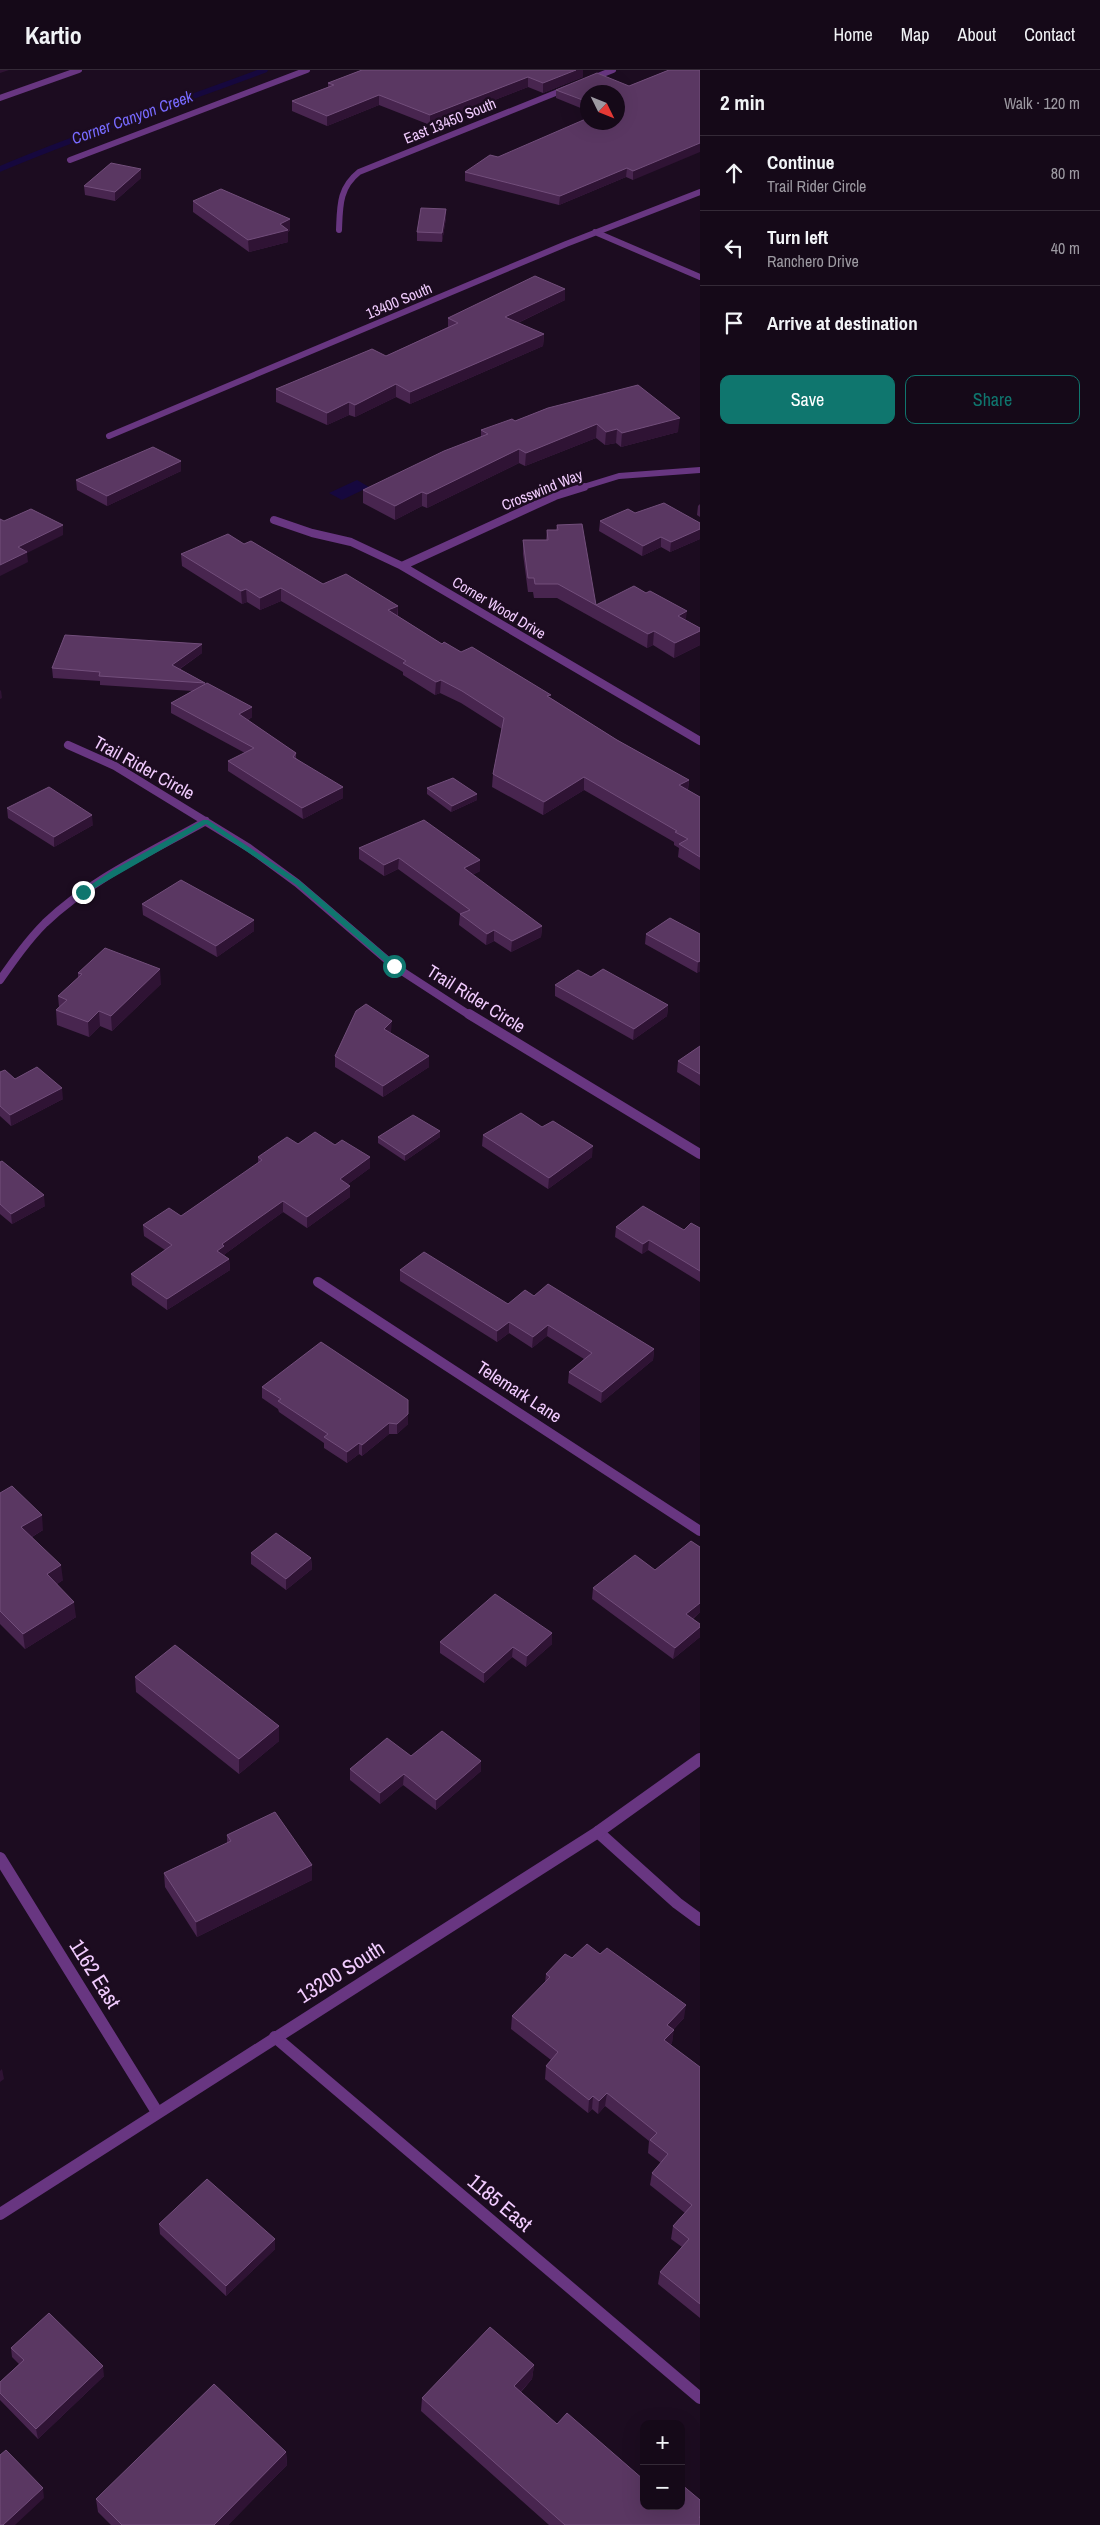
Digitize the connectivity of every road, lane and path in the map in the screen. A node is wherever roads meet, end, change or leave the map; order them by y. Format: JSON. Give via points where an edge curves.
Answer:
{"nodes":[{"id":1,"x":78,"y":70,"type":"edge"},
{"id":2,"x":307,"y":70,"type":"edge"},
{"id":3,"x":613,"y":70,"type":"edge"},
{"id":4,"x":0,"y":98,"type":"edge"},
{"id":5,"x":70,"y":160,"type":"dead end"},
{"id":6,"x":700,"y":192,"type":"edge"},
{"id":7,"x":339,"y":230,"type":"dead end"},
{"id":8,"x":595,"y":232,"type":"junction"},
{"id":9,"x":700,"y":277,"type":"edge"},
{"id":10,"x":108,"y":436,"type":"dead end"},
{"id":11,"x":700,"y":470,"type":"edge"},
{"id":12,"x":274,"y":520,"type":"dead end"},
{"id":13,"x":402,"y":566,"type":"junction"},
{"id":14,"x":700,"y":741,"type":"edge"},
{"id":15,"x":68,"y":746,"type":"dead end"},
{"id":16,"x":206,"y":821,"type":"junction"},
{"id":17,"x":0,"y":980,"type":"edge"},
{"id":18,"x":700,"y":1154,"type":"edge"},
{"id":19,"x":318,"y":1282,"type":"dead end"},
{"id":20,"x":700,"y":1531,"type":"edge"},
{"id":21,"x":700,"y":1759,"type":"edge"},
{"id":22,"x":598,"y":1832,"type":"junction"},
{"id":23,"x":0,"y":1858,"type":"edge"},
{"id":24,"x":700,"y":1920,"type":"edge"},
{"id":25,"x":275,"y":2037,"type":"junction"},
{"id":26,"x":157,"y":2112,"type":"junction"},
{"id":27,"x":0,"y":2214,"type":"edge"},
{"id":28,"x":700,"y":2398,"type":"edge"}],
"edges":[{"from":1,"to":4,"type":"street"},
{"from":2,"to":5,"type":"street"},
{"from":3,"to":7,"type":"street","name":"East 13450 South","via":[[359,172],[347,181],[341,191]]},
{"from":6,"to":8,"type":"street","name":"13400 South"},
{"from":8,"to":9,"type":"street"},
{"from":8,"to":10,"type":"street","name":"13400 South"},
{"from":11,"to":13,"type":"street","name":"Crosswind Way","via":[[619,476],[555,496]]},
{"from":12,"to":13,"type":"street","name":"Corner Wood Drive","via":[[351,542]]},
{"from":13,"to":14,"type":"street","name":"Corner Wood Drive"},
{"from":15,"to":16,"type":"street","name":"Trail Rider Circle","via":[[115,766]]},
{"from":16,"to":17,"type":"street","via":[[83,892],[50,918]]},
{"from":16,"to":18,"type":"street","name":"Trail Rider Circle","via":[[297,883],[394,966],[424,987]]},
{"from":19,"to":20,"type":"street","name":"Telemark Lane"},
{"from":21,"to":22,"type":"street","name":"13200 South"},
{"from":22,"to":24,"type":"street"},
{"from":22,"to":25,"type":"street","name":"13200 South"},
{"from":23,"to":26,"type":"street","name":"1162 East"},
{"from":25,"to":26,"type":"street","name":"13200 South"},
{"from":25,"to":28,"type":"street","name":"1185 East"},
{"from":26,"to":27,"type":"street","name":"13200 South"}]}
